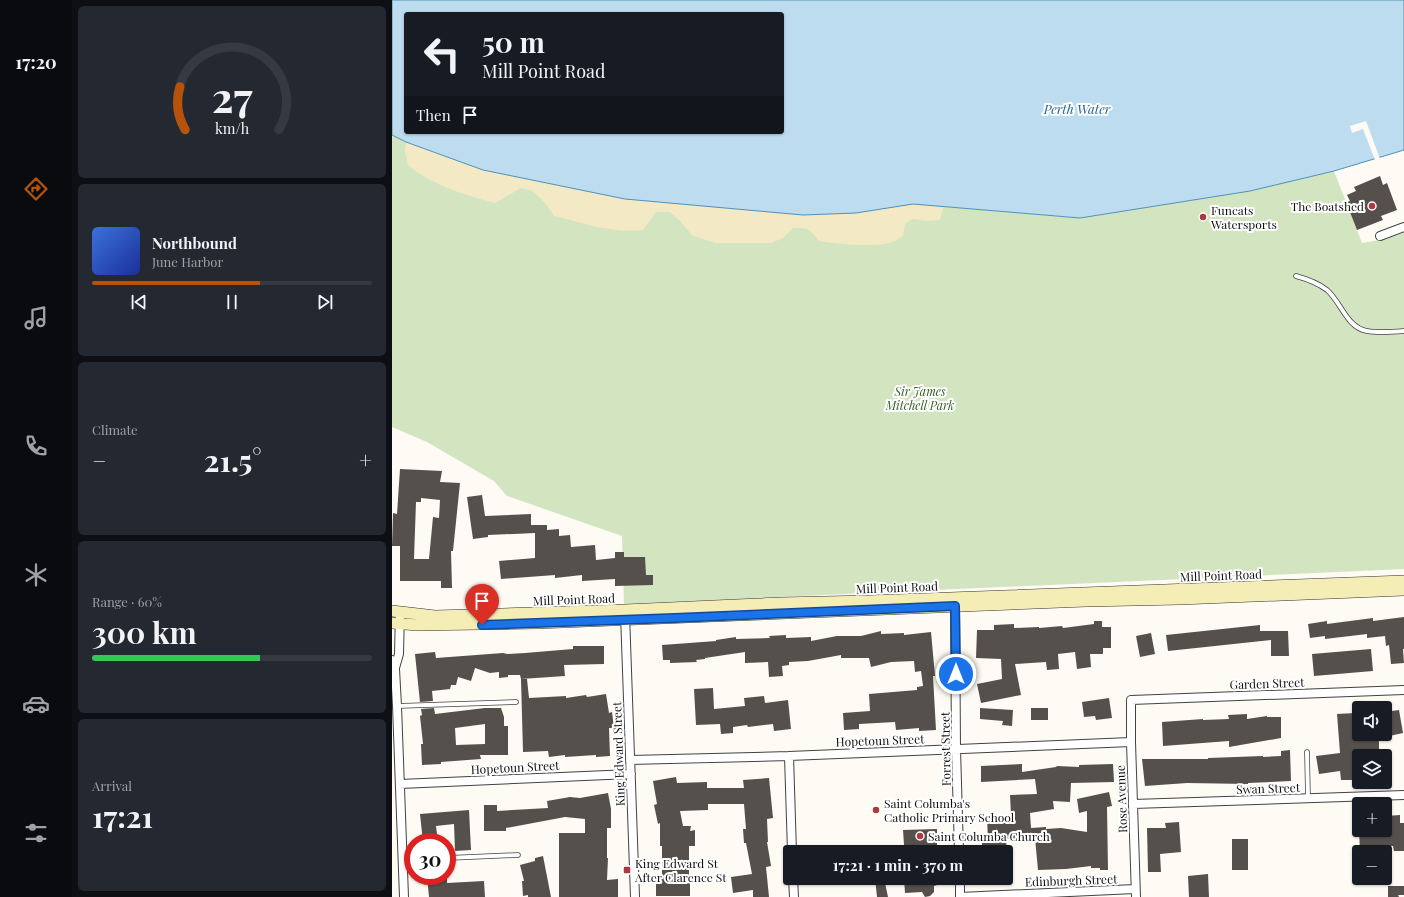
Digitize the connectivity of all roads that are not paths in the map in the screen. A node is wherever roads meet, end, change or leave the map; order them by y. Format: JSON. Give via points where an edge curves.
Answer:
{"nodes":[{"id":1,"x":1404,"y":227,"type":"edge"},
{"id":2,"x":1380,"y":236,"type":"dead end"},
{"id":3,"x":1296,"y":276,"type":"dead end"},
{"id":4,"x":1404,"y":332,"type":"edge"},
{"id":5,"x":1404,"y":581,"type":"edge"},
{"id":6,"x":1404,"y":590,"type":"edge"},
{"id":7,"x":955,"y":601,"type":"junction"},
{"id":8,"x":396,"y":611,"type":"edge"},
{"id":9,"x":625,"y":615,"type":"junction"},
{"id":10,"x":396,"y":624,"type":"edge"},
{"id":11,"x":392,"y":660,"type":"edge"},
{"id":12,"x":395,"y":669,"type":"junction"},
{"id":13,"x":1404,"y":690,"type":"edge"},
{"id":14,"x":1131,"y":700,"type":"joint"},
{"id":15,"x":516,"y":702,"type":"dead end"},
{"id":16,"x":397,"y":706,"type":"junction"},
{"id":17,"x":1131,"y":742,"type":"junction"},
{"id":18,"x":956,"y":749,"type":"junction"},
{"id":19,"x":1307,"y":752,"type":"dead end"},
{"id":20,"x":789,"y":756,"type":"junction"},
{"id":21,"x":630,"y":760,"type":"junction"},
{"id":22,"x":631,"y":774,"type":"junction"},
{"id":23,"x":400,"y":784,"type":"junction"},
{"id":24,"x":1404,"y":795,"type":"edge"},
{"id":25,"x":1308,"y":798,"type":"junction"},
{"id":26,"x":1134,"y":804,"type":"junction"},
{"id":27,"x":792,"y":845,"type":"edge"},
{"id":28,"x":959,"y":845,"type":"edge"},
{"id":29,"x":518,"y":855,"type":"dead end"},
{"id":30,"x":456,"y":858,"type":"edge"},
{"id":31,"x":403,"y":859,"type":"joint"},
{"id":32,"x":793,"y":885,"type":"edge"},
{"id":33,"x":960,"y":885,"type":"edge"},
{"id":34,"x":1136,"y":893,"type":"edge"},
{"id":35,"x":404,"y":897,"type":"edge"},
{"id":36,"x":635,"y":897,"type":"edge"},
{"id":37,"x":794,"y":897,"type":"edge"},
{"id":38,"x":960,"y":897,"type":"edge"}],
"edges":[{"from":1,"to":2,"type":"street"},
{"from":3,"to":4,"type":"lane","via":[[1310,280],[1327,290],[1357,328],[1366,331]]},
{"from":5,"to":7,"type":"main road","name":"Mill Point Road"},
{"from":6,"to":7,"type":"main road","name":"Mill Point Road","via":[[1180,599]]},
{"from":7,"to":9,"type":"main road","name":"Mill Point Road","via":[[781,603]]},
{"from":7,"to":18,"type":"street","name":"Forrest Street"},
{"from":8,"to":9,"type":"main road","name":"Mill Point Road","via":[[436,616]]},
{"from":8,"to":10,"type":"street"},
{"from":9,"to":10,"type":"main road","name":"Mill Point Road","via":[[468,625]]},
{"from":9,"to":21,"type":"street","name":"King Edward Street"},
{"from":10,"to":12,"type":"street","via":[[399,654]]},
{"from":11,"to":12,"type":"street"},
{"from":12,"to":16,"type":"street"},
{"from":13,"to":14,"type":"street","name":"Garden Street"},
{"from":14,"to":17,"type":"street","name":"Rose Avenue"},
{"from":15,"to":16,"type":"lane"},
{"from":16,"to":23,"type":"street"},
{"from":17,"to":18,"type":"street","name":"Hopetoun Street"},
{"from":17,"to":26,"type":"street","name":"Rose Avenue"},
{"from":18,"to":20,"type":"street","name":"Hopetoun Street"},
{"from":18,"to":28,"type":"street","name":"Forrest Street"},
{"from":19,"to":25,"type":"lane"},
{"from":20,"to":21,"type":"street","name":"Hopetoun Street"},
{"from":20,"to":27,"type":"street"},
{"from":21,"to":22,"type":"street","name":"King Edward Street"},
{"from":22,"to":23,"type":"street","name":"Hopetoun Street"},
{"from":22,"to":36,"type":"street","name":"King Edward Street"},
{"from":23,"to":31,"type":"street"},
{"from":24,"to":25,"type":"street","name":"Swan Street"},
{"from":25,"to":26,"type":"street","name":"Swan Street"},
{"from":26,"to":34,"type":"street","name":"Rose Avenue"},
{"from":29,"to":30,"type":"lane"},
{"from":31,"to":35,"type":"street"},
{"from":32,"to":37,"type":"street"},
{"from":33,"to":38,"type":"street"},
{"from":34,"to":38,"type":"street","name":"Edinburgh Street"}]}
